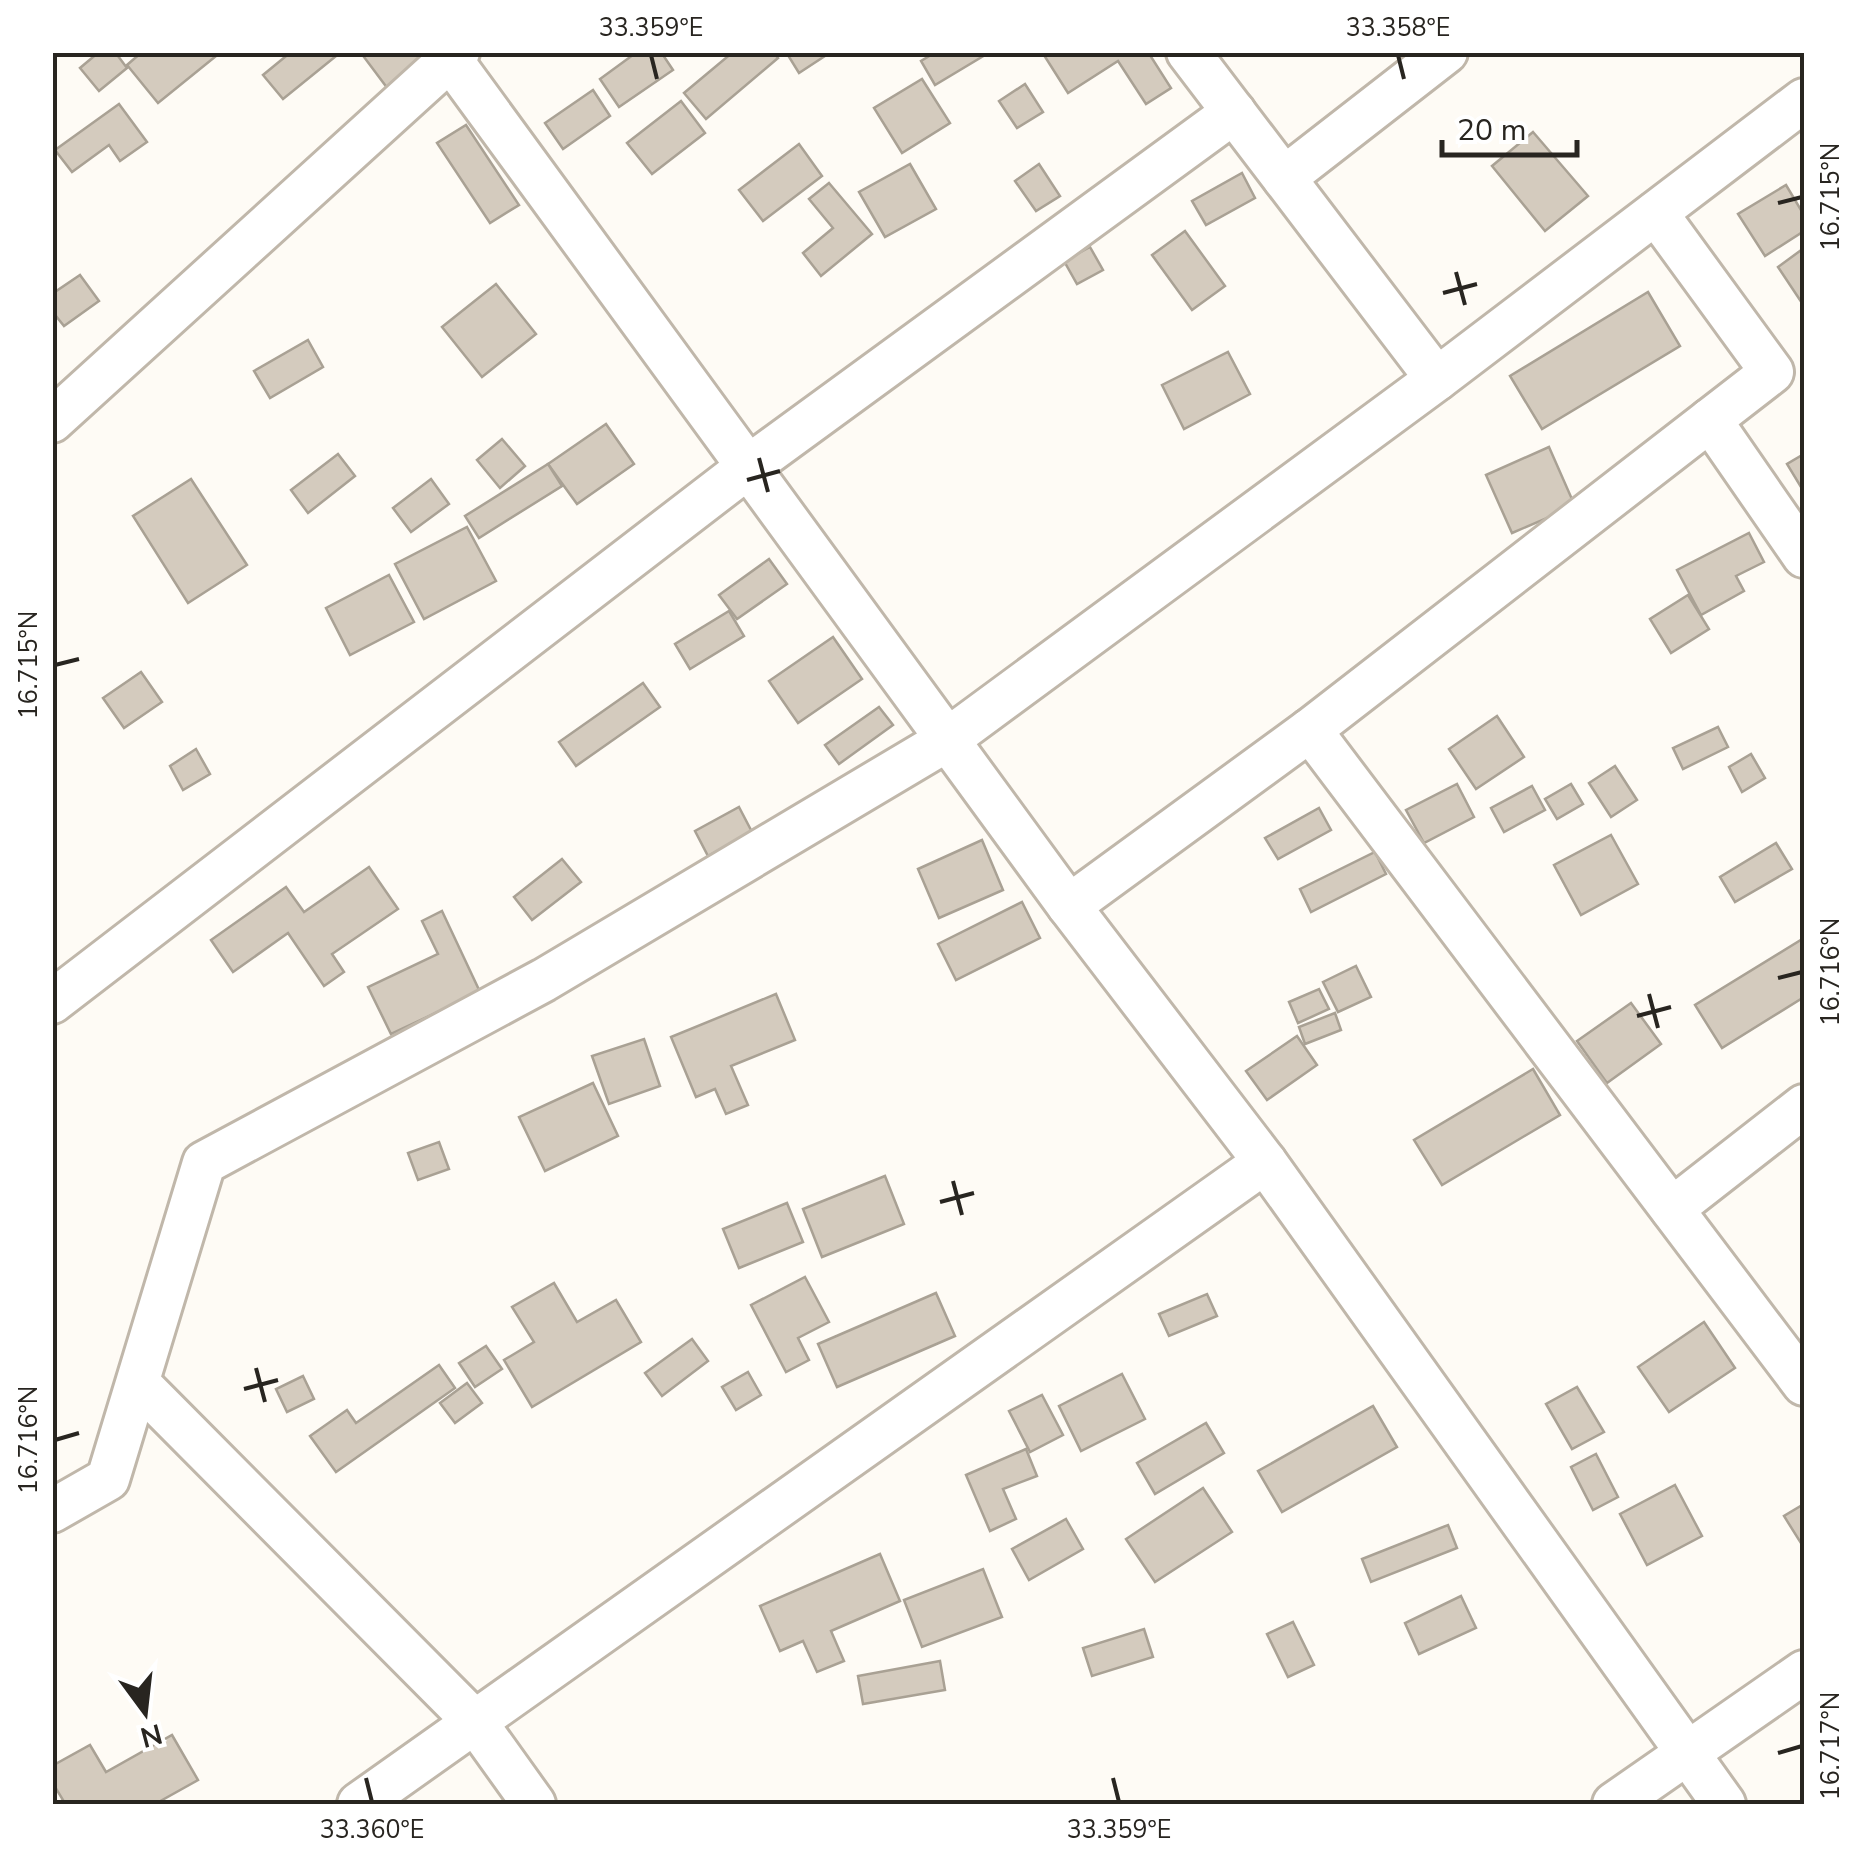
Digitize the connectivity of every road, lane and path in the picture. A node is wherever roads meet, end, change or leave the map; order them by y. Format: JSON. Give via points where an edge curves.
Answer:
{"nodes":[{"id":1,"x":1188,"y":52,"type":"edge"},
{"id":2,"x":1446,"y":52,"type":"edge"},
{"id":3,"x":451,"y":55,"type":"edge"},
{"id":4,"x":1804,"y":100,"type":"edge"},
{"id":5,"x":1234,"y":112,"type":"junction"},
{"id":6,"x":1284,"y":178,"type":"junction"},
{"id":7,"x":1656,"y":213,"type":"junction"},
{"id":8,"x":1437,"y":379,"type":"junction"},
{"id":9,"x":1710,"y":420,"type":"junction"},
{"id":10,"x":52,"y":421,"type":"edge"},
{"id":11,"x":748,"y":467,"type":"junction"},
{"id":12,"x":1804,"y":556,"type":"edge"},
{"id":13,"x":1310,"y":730,"type":"junction"},
{"id":14,"x":947,"y":740,"type":"junction"},
{"id":15,"x":1069,"y":906,"type":"junction"},
{"id":16,"x":52,"y":1002,"type":"edge"},
{"id":17,"x":1804,"y":1106,"type":"edge"},
{"id":18,"x":1265,"y":1162,"type":"junction"},
{"id":19,"x":1672,"y":1209,"type":"junction"},
{"id":20,"x":138,"y":1384,"type":"junction"},
{"id":21,"x":1804,"y":1384,"type":"edge"},
{"id":22,"x":52,"y":1511,"type":"edge"},
{"id":23,"x":1804,"y":1672,"type":"edge"},
{"id":24,"x":476,"y":1723,"type":"junction"},
{"id":25,"x":1687,"y":1753,"type":"junction"},
{"id":26,"x":359,"y":1804,"type":"edge"},
{"id":27,"x":534,"y":1804,"type":"edge"},
{"id":28,"x":1614,"y":1804,"type":"edge"},
{"id":29,"x":1724,"y":1804,"type":"edge"}],
"edges":[{"from":1,"to":5,"type":"street"},
{"from":2,"to":6,"type":"street"},
{"from":3,"to":10,"type":"street"},
{"from":3,"to":11,"type":"street"},
{"from":4,"to":7,"type":"street"},
{"from":5,"to":6,"type":"street"},
{"from":5,"to":11,"type":"street"},
{"from":6,"to":8,"type":"street"},
{"from":7,"to":8,"type":"street"},
{"from":7,"to":9,"type":"street","via":[[1772,372]]},
{"from":8,"to":14,"type":"street"},
{"from":9,"to":12,"type":"street"},
{"from":9,"to":13,"type":"street"},
{"from":11,"to":14,"type":"street"},
{"from":11,"to":16,"type":"street"},
{"from":13,"to":15,"type":"street"},
{"from":13,"to":19,"type":"street"},
{"from":14,"to":15,"type":"street"},
{"from":14,"to":20,"type":"street","via":[[544,980],[204,1163]]},
{"from":15,"to":18,"type":"street"},
{"from":17,"to":19,"type":"street"},
{"from":18,"to":24,"type":"street"},
{"from":18,"to":25,"type":"street"},
{"from":19,"to":21,"type":"street"},
{"from":20,"to":22,"type":"street","via":[[108,1479]]},
{"from":20,"to":24,"type":"street"},
{"from":23,"to":25,"type":"street"},
{"from":24,"to":26,"type":"street"},
{"from":24,"to":27,"type":"street"},
{"from":25,"to":28,"type":"street"},
{"from":25,"to":29,"type":"street"}]}
